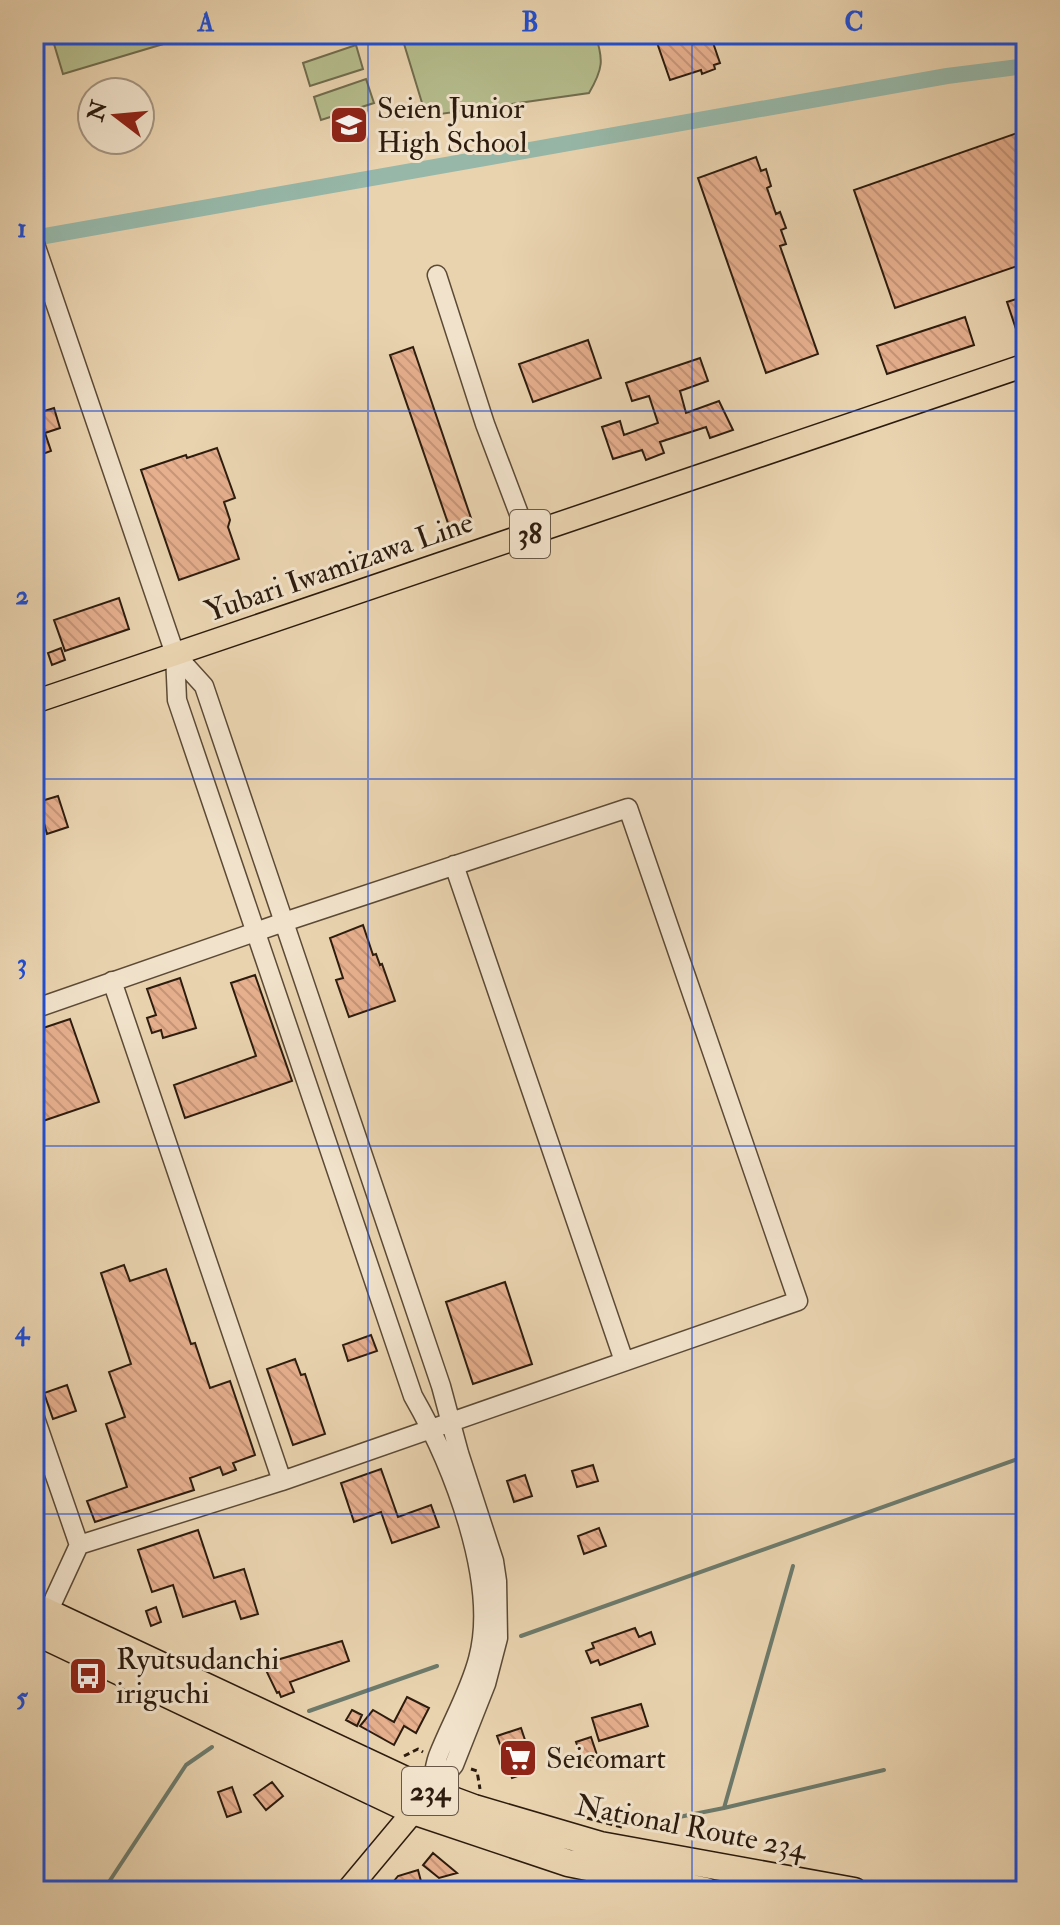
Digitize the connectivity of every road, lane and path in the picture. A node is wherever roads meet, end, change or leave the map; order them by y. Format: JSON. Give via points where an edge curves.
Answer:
{"nodes":[{"id":1,"x":36,"y":246,"type":"edge"},
{"id":2,"x":437,"y":275,"type":"dead end"},
{"id":3,"x":1026,"y":365,"type":"edge"},
{"id":4,"x":527,"y":535,"type":"junction"},
{"id":5,"x":175,"y":654,"type":"junction"},
{"id":6,"x":34,"y":702,"type":"edge"},
{"id":7,"x":454,"y":865,"type":"junction"},
{"id":8,"x":284,"y":922,"type":"junction"},
{"id":9,"x":256,"y":933,"type":"junction"},
{"id":10,"x":112,"y":981,"type":"junction"},
{"id":11,"x":34,"y":1009,"type":"edge"},
{"id":12,"x":624,"y":1361,"type":"junction"},
{"id":13,"x":34,"y":1415,"type":"edge"},
{"id":14,"x":450,"y":1422,"type":"junction"},
{"id":15,"x":432,"y":1429,"type":"junction"},
{"id":16,"x":282,"y":1481,"type":"junction"},
{"id":17,"x":79,"y":1545,"type":"junction"},
{"id":18,"x":39,"y":1621,"type":"edge"},
{"id":19,"x":422,"y":1801,"type":"junction"},
{"id":20,"x":688,"y":1882,"type":"edge"},
{"id":21,"x":347,"y":1891,"type":"edge"},
{"id":22,"x":854,"y":1891,"type":"edge"}],
"edges":[{"from":1,"to":5,"type":"street"},
{"from":2,"to":4,"type":"street"},
{"from":3,"to":4,"type":"main road","name":"Yubari Iwamizawa Line","number":"38"},
{"from":4,"to":5,"type":"main road","name":"Yubari Iwamizawa Line","number":"38"},
{"from":5,"to":6,"type":"main road","name":"Yubari Iwamizawa Line","number":"38"},
{"from":5,"to":8,"type":"street","via":[[204,686]]},
{"from":5,"to":9,"type":"street","via":[[177,700]]},
{"from":7,"to":8,"type":"street"},
{"from":7,"to":12,"type":"street"},
{"from":7,"to":12,"type":"street","via":[[628,808],[798,1301]]},
{"from":8,"to":9,"type":"street"},
{"from":8,"to":14,"type":"street"},
{"from":9,"to":10,"type":"street"},
{"from":9,"to":15,"type":"street","via":[[413,1396]]},
{"from":10,"to":11,"type":"street"},
{"from":10,"to":16,"type":"street"},
{"from":12,"to":14,"type":"street"},
{"from":13,"to":17,"type":"street"},
{"from":14,"to":15,"type":"street"},
{"from":14,"to":19,"type":"street","via":[[494,1561],[498,1638],[454,1765]]},
{"from":15,"to":16,"type":"street"},
{"from":15,"to":19,"type":"street","via":[[476,1555],[484,1602],[479,1656]]},
{"from":16,"to":17,"type":"street"},
{"from":17,"to":18,"type":"street"},
{"from":18,"to":19,"type":"highway","number":"234"},
{"from":19,"to":20,"type":"highway","number":"234","via":[[568,1863]]},
{"from":19,"to":21,"type":"main road"},
{"from":20,"to":22,"type":"highway","name":"National Route 234","number":"234"}]}
